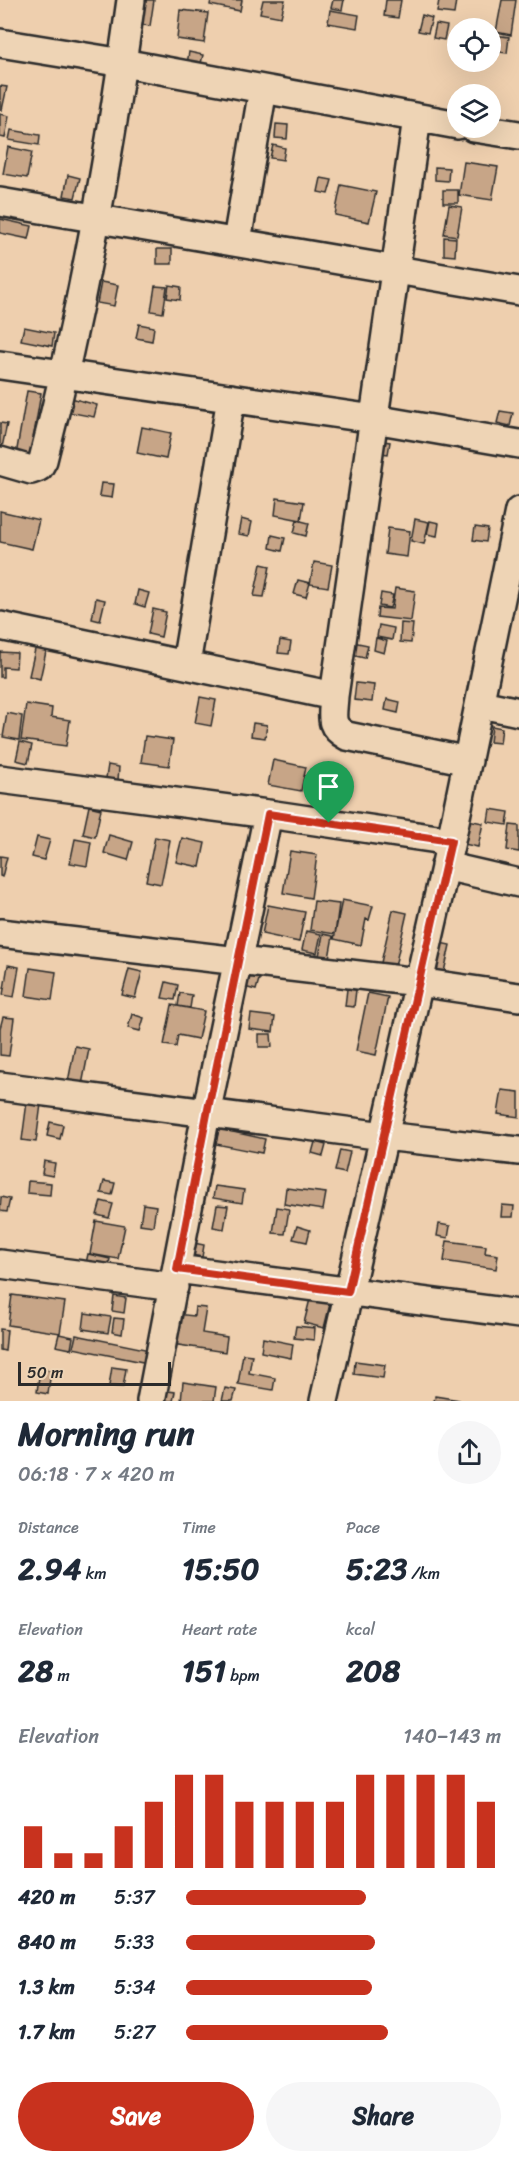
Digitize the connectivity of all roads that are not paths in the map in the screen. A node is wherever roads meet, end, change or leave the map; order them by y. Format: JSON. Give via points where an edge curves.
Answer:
{"nodes":[{"id":1,"x":131,"y":0,"type":"edge"},
{"id":2,"x":0,"y":43,"type":"edge"},
{"id":3,"x":123,"y":63,"type":"junction"},
{"id":4,"x":263,"y":89,"type":"junction"},
{"id":5,"x":417,"y":118,"type":"junction"},
{"id":6,"x":447,"y":123,"type":"edge"},
{"id":7,"x":501,"y":132,"type":"edge"},
{"id":8,"x":519,"y":135,"type":"edge"},
{"id":9,"x":0,"y":202,"type":"edge"},
{"id":10,"x":96,"y":217,"type":"junction"},
{"id":11,"x":237,"y":241,"type":"junction"},
{"id":12,"x":396,"y":268,"type":"junction"},
{"id":13,"x":519,"y":291,"type":"edge"},
{"id":14,"x":0,"y":365,"type":"edge"},
{"id":15,"x":65,"y":376,"type":"junction"},
{"id":16,"x":231,"y":398,"type":"junction"},
{"id":17,"x":374,"y":419,"type":"junction"},
{"id":18,"x":519,"y":444,"type":"edge"},
{"id":19,"x":0,"y":461,"type":"edge"},
{"id":20,"x":519,"y":510,"type":"edge"},
{"id":21,"x":0,"y":626,"type":"edge"},
{"id":22,"x":186,"y":664,"type":"junction"},
{"id":23,"x":333,"y":696,"type":"junction"},
{"id":24,"x":481,"y":704,"type":"junction"},
{"id":25,"x":519,"y":712,"type":"edge"},
{"id":26,"x":468,"y":761,"type":"junction"},
{"id":27,"x":0,"y":779,"type":"edge"},
{"id":28,"x":268,"y":814,"type":"junction"},
{"id":29,"x":448,"y":853,"type":"junction"},
{"id":30,"x":519,"y":883,"type":"edge"},
{"id":31,"x":0,"y":933,"type":"edge"},
{"id":32,"x":239,"y":960,"type":"junction"},
{"id":33,"x":418,"y":982,"type":"junction"},
{"id":34,"x":519,"y":997,"type":"edge"},
{"id":35,"x":0,"y":1086,"type":"edge"},
{"id":36,"x":207,"y":1114,"type":"junction"},
{"id":37,"x":384,"y":1136,"type":"junction"},
{"id":38,"x":519,"y":1151,"type":"edge"},
{"id":39,"x":0,"y":1264,"type":"edge"},
{"id":40,"x":176,"y":1278,"type":"junction"},
{"id":41,"x":348,"y":1292,"type":"junction"},
{"id":42,"x":519,"y":1314,"type":"edge"},
{"id":43,"x":151,"y":1401,"type":"edge"},
{"id":44,"x":324,"y":1401,"type":"edge"}],
"edges":[{"from":1,"to":3,"type":"street"},
{"from":2,"to":3,"type":"street"},
{"from":3,"to":4,"type":"street"},
{"from":3,"to":10,"type":"street"},
{"from":4,"to":5,"type":"street"},
{"from":4,"to":11,"type":"street"},
{"from":5,"to":6,"type":"street"},
{"from":5,"to":12,"type":"street"},
{"from":7,"to":8,"type":"street"},
{"from":9,"to":10,"type":"street"},
{"from":10,"to":11,"type":"street"},
{"from":10,"to":15,"type":"street"},
{"from":11,"to":12,"type":"street"},
{"from":12,"to":13,"type":"street"},
{"from":12,"to":17,"type":"street"},
{"from":14,"to":15,"type":"street"},
{"from":15,"to":16,"type":"street"},
{"from":15,"to":19,"type":"street","via":[[39,467],[31,470]]},
{"from":16,"to":17,"type":"street"},
{"from":16,"to":22,"type":"street"},
{"from":17,"to":18,"type":"street"},
{"from":17,"to":23,"type":"street"},
{"from":20,"to":24,"type":"street"},
{"from":21,"to":22,"type":"street"},
{"from":22,"to":23,"type":"street"},
{"from":23,"to":26,"type":"street","via":[[333,723],[347,736]]},
{"from":24,"to":25,"type":"street"},
{"from":24,"to":26,"type":"street"},
{"from":26,"to":29,"type":"street"},
{"from":27,"to":28,"type":"street"},
{"from":28,"to":29,"type":"street"},
{"from":28,"to":32,"type":"street"},
{"from":29,"to":30,"type":"street"},
{"from":29,"to":33,"type":"street"},
{"from":31,"to":32,"type":"street"},
{"from":32,"to":33,"type":"street"},
{"from":32,"to":36,"type":"street"},
{"from":33,"to":34,"type":"street"},
{"from":33,"to":37,"type":"street"},
{"from":35,"to":36,"type":"street"},
{"from":36,"to":37,"type":"street"},
{"from":36,"to":40,"type":"street"},
{"from":37,"to":38,"type":"street"},
{"from":37,"to":41,"type":"street"},
{"from":39,"to":40,"type":"street"},
{"from":40,"to":41,"type":"street"},
{"from":40,"to":43,"type":"street"},
{"from":41,"to":42,"type":"street"},
{"from":41,"to":44,"type":"street"}]}
